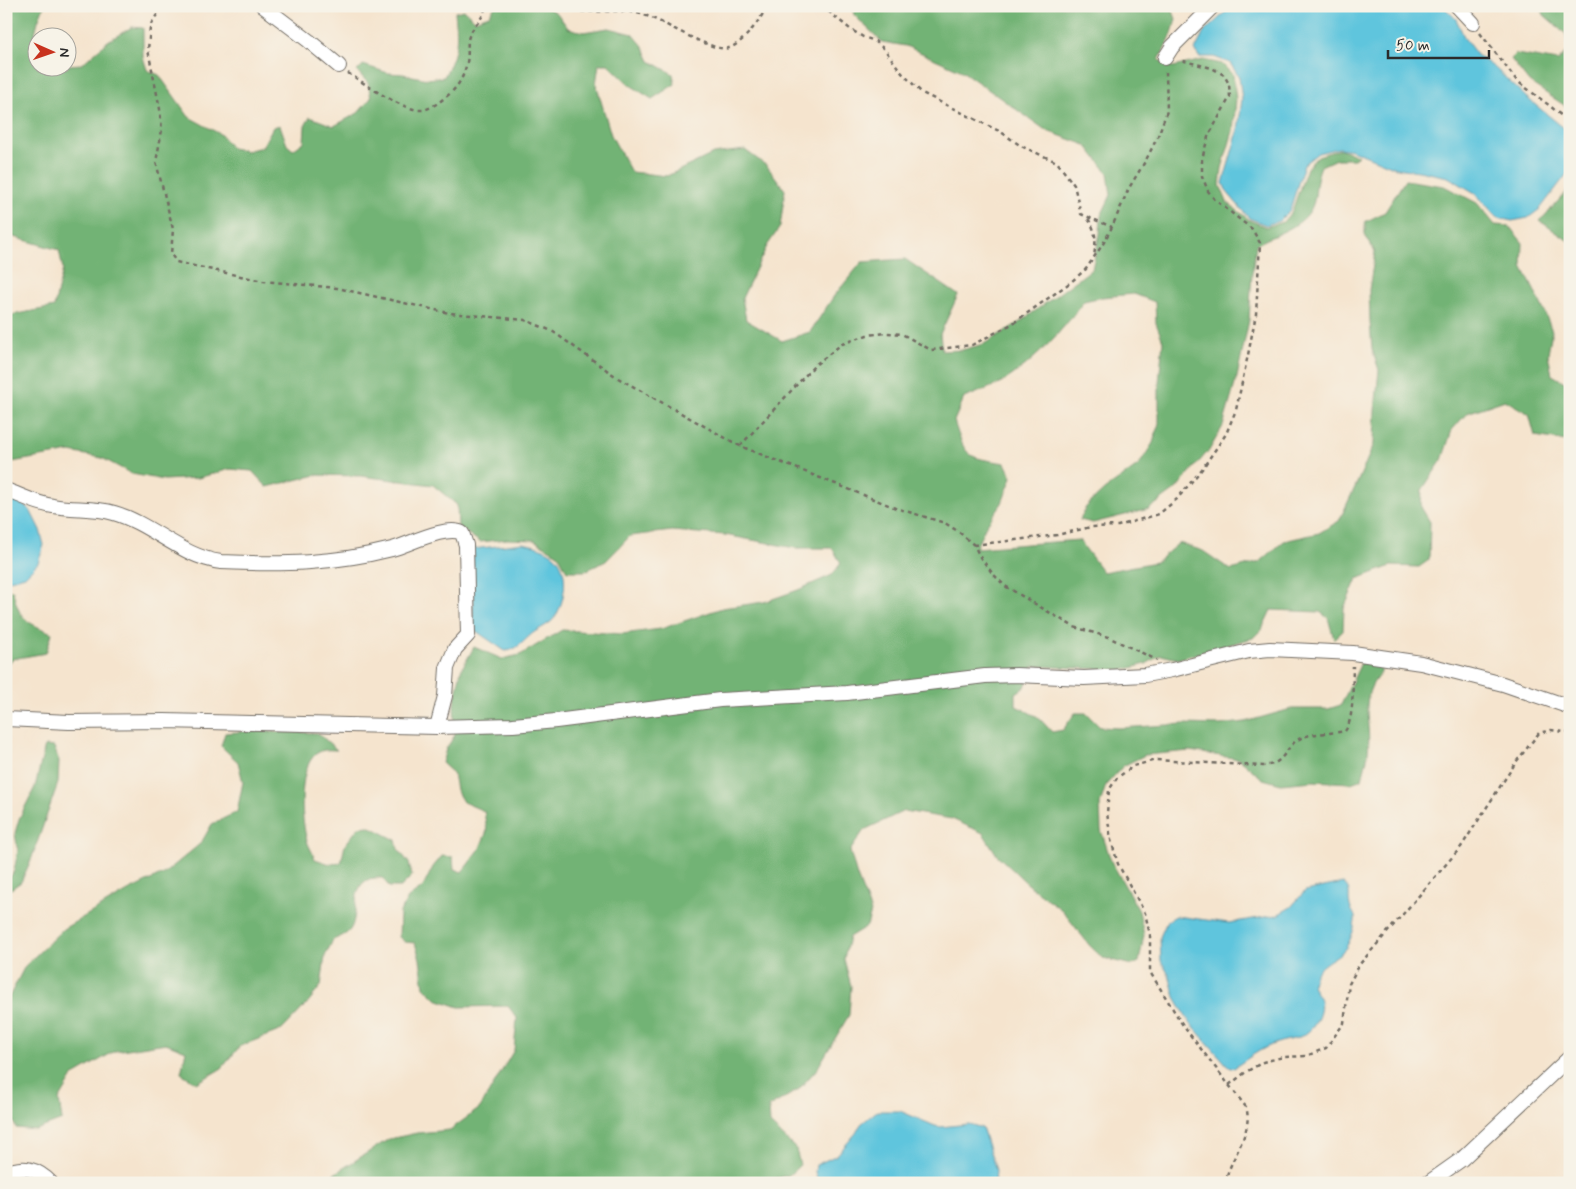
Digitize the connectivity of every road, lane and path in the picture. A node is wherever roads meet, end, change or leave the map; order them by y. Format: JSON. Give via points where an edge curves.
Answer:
{"nodes":[{"id":1,"x":157,"y":6,"type":"edge"},
{"id":2,"x":263,"y":6,"type":"edge"},
{"id":3,"x":485,"y":6,"type":"edge"},
{"id":4,"x":558,"y":6,"type":"edge"},
{"id":5,"x":767,"y":6,"type":"edge"},
{"id":6,"x":822,"y":6,"type":"edge"},
{"id":7,"x":1213,"y":6,"type":"edge"},
{"id":8,"x":1457,"y":6,"type":"edge"},
{"id":9,"x":1474,"y":23,"type":"joint"},
{"id":10,"x":1166,"y":58,"type":"junction"},
{"id":11,"x":339,"y":66,"type":"joint"},
{"id":12,"x":1570,"y":123,"type":"edge"},
{"id":13,"x":1087,"y":218,"type":"junction"},
{"id":14,"x":1112,"y":228,"type":"junction"},
{"id":15,"x":1094,"y":258,"type":"junction"},
{"id":16,"x":740,"y":446,"type":"junction"},
{"id":17,"x":6,"y":490,"type":"edge"},
{"id":18,"x":974,"y":544,"type":"junction"},
{"id":19,"x":1353,"y":653,"type":"junction"},
{"id":20,"x":1172,"y":670,"type":"junction"},
{"id":21,"x":1570,"y":707,"type":"edge"},
{"id":22,"x":6,"y":719,"type":"edge"},
{"id":23,"x":437,"y":727,"type":"junction"},
{"id":24,"x":1570,"y":733,"type":"edge"},
{"id":25,"x":1570,"y":1057,"type":"edge"},
{"id":26,"x":1229,"y":1085,"type":"junction"},
{"id":27,"x":6,"y":1174,"type":"edge"},
{"id":28,"x":51,"y":1183,"type":"edge"},
{"id":29,"x":1225,"y":1183,"type":"edge"},
{"id":30,"x":1428,"y":1183,"type":"edge"}],
"edges":[{"from":1,"to":16,"type":"path","via":[[157,15],[150,27],[148,50],[162,130],[156,162],[173,229],[171,254],[176,262],[263,281],[337,288],[449,313],[525,320],[552,331],[618,378]]},
{"from":2,"to":11,"type":"street"},
{"from":3,"to":11,"type":"path","via":[[481,20],[468,38],[466,66],[457,89],[433,107],[420,110],[402,105]]},
{"from":4,"to":5,"type":"path","via":[[582,12],[620,10],[641,13],[722,49],[730,48],[753,28]]},
{"from":6,"to":13,"type":"path","via":[[850,29],[875,41],[922,93],[1057,162],[1074,186],[1079,208]]},
{"from":7,"to":10,"type":"street","via":[[1172,47]]},
{"from":8,"to":9,"type":"street"},
{"from":9,"to":12,"type":"path","via":[[1517,81]]},
{"from":10,"to":14,"type":"path","via":[[1167,111]]},
{"from":10,"to":18,"type":"path","via":[[1212,68],[1229,84],[1230,97],[1208,136],[1202,159],[1202,176],[1208,191],[1252,229],[1260,244],[1256,314],[1236,410],[1226,434],[1202,469],[1177,499],[1159,514],[1118,526]]},
{"from":13,"to":14,"type":"path"},
{"from":13,"to":15,"type":"path","via":[[1096,237]]},
{"from":14,"to":15,"type":"path"},
{"from":15,"to":16,"type":"path","via":[[1071,282],[1012,324],[972,345],[931,350],[902,334],[887,333],[867,335],[842,344],[815,365]]},
{"from":16,"to":18,"type":"path","via":[[896,508],[946,524]]},
{"from":17,"to":23,"type":"street","via":[[54,507],[114,513],[209,561],[297,564],[340,560],[406,545],[448,530],[462,533],[466,545],[468,635],[455,649],[447,668],[445,696]]},
{"from":18,"to":20,"type":"path","via":[[980,557],[1004,586],[1074,627],[1108,637],[1163,662]]},
{"from":19,"to":20,"type":"street","via":[[1270,649]]},
{"from":19,"to":21,"type":"street","via":[[1421,662],[1503,684]]},
{"from":19,"to":26,"type":"path","via":[[1352,698],[1349,726],[1345,731],[1302,737],[1291,744],[1275,763],[1264,766],[1156,760],[1133,766],[1109,790],[1107,813],[1111,840],[1118,864],[1145,913],[1150,935],[1150,972],[1184,1027]]},
{"from":20,"to":23,"type":"street","via":[[1118,678],[985,676],[846,693],[720,700],[556,721]]},
{"from":22,"to":23,"type":"street"},
{"from":24,"to":26,"type":"path","via":[[1551,730],[1539,733],[1516,762],[1461,847],[1358,965],[1349,984],[1344,1023],[1326,1048],[1306,1056],[1263,1062]]},
{"from":25,"to":30,"type":"street","via":[[1462,1159]]},
{"from":26,"to":29,"type":"path","via":[[1246,1107],[1249,1117],[1246,1131],[1227,1169]]},
{"from":27,"to":28,"type":"street","via":[[25,1168],[36,1171]]}]}
